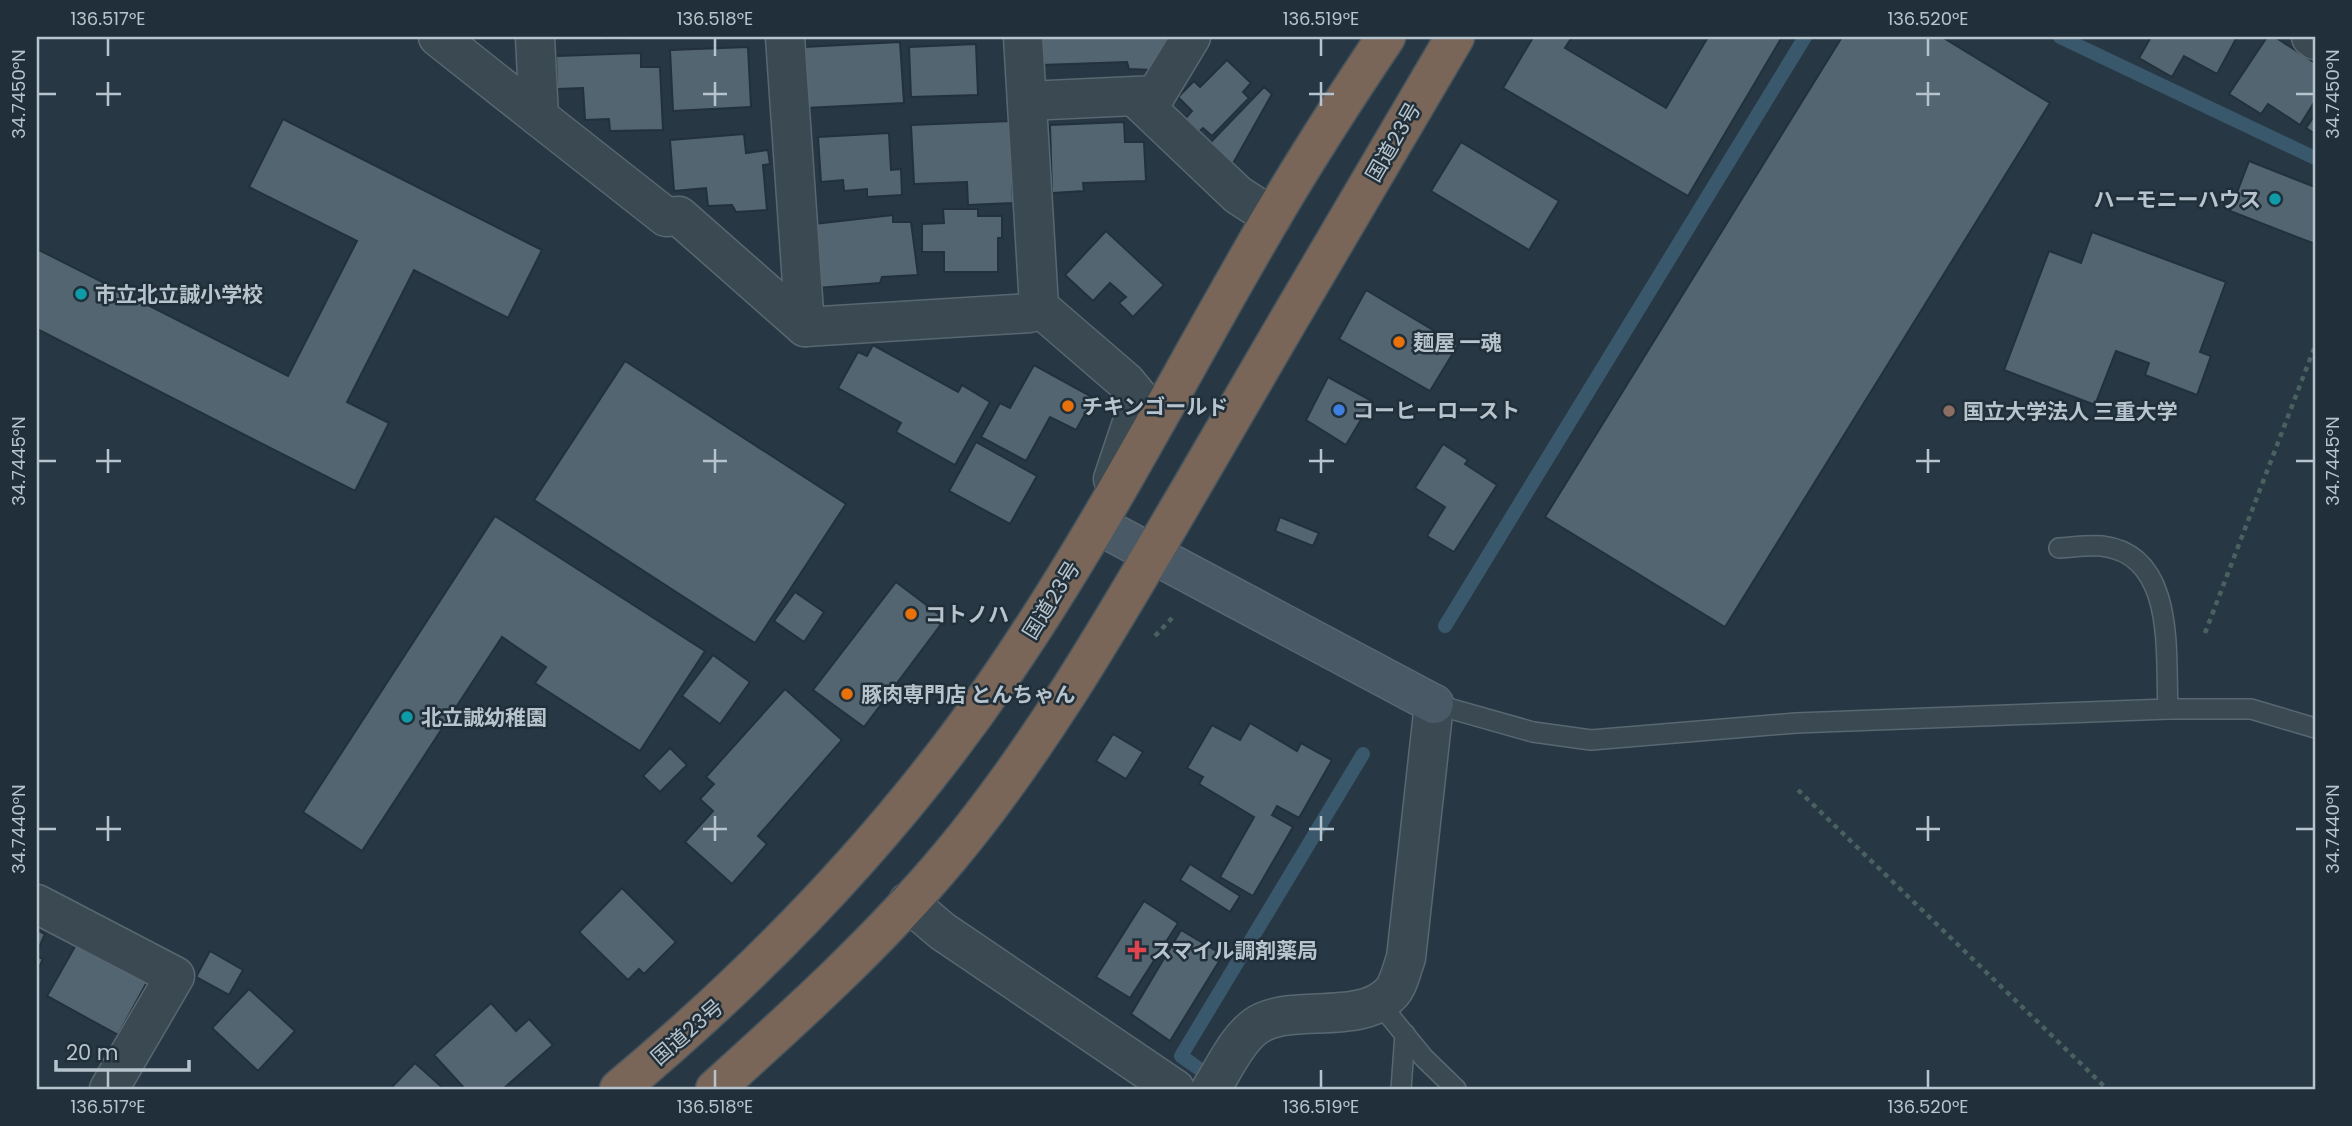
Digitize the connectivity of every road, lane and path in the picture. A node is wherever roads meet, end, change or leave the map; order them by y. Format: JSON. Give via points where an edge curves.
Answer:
{"nodes":[{"id":1,"x":438,"y":37,"type":"edge"},
{"id":2,"x":535,"y":37,"type":"edge"},
{"id":3,"x":785,"y":37,"type":"edge"},
{"id":4,"x":1023,"y":37,"type":"edge"},
{"id":5,"x":1191,"y":37,"type":"edge"},
{"id":6,"x":1386,"y":37,"type":"edge"},
{"id":7,"x":1455,"y":37,"type":"edge"},
{"id":8,"x":1135,"y":97,"type":"junction"},
{"id":9,"x":1027,"y":101,"type":"junction"},
{"id":10,"x":539,"y":117,"type":"junction"},
{"id":11,"x":1272,"y":217,"type":"junction"},
{"id":12,"x":1039,"y":307,"type":"junction"},
{"id":13,"x":805,"y":327,"type":"junction"},
{"id":14,"x":2315,"y":346,"type":"edge"},
{"id":15,"x":1098,"y":525,"type":"junction"},
{"id":16,"x":2059,"y":548,"type":"dead end"},
{"id":17,"x":1151,"y":555,"type":"junction"},
{"id":18,"x":2204,"y":633,"type":"dead end"},
{"id":19,"x":1434,"y":704,"type":"junction"},
{"id":20,"x":2168,"y":709,"type":"junction"},
{"id":21,"x":2315,"y":728,"type":"edge"},
{"id":22,"x":1798,"y":790,"type":"dead end"},
{"id":23,"x":908,"y":902,"type":"junction"},
{"id":24,"x":37,"y":904,"type":"edge"},
{"id":25,"x":1379,"y":1003,"type":"junction"},
{"id":26,"x":1405,"y":1034,"type":"junction"},
{"id":27,"x":1216,"y":1081,"type":"edge"},
{"id":28,"x":108,"y":1089,"type":"edge"},
{"id":29,"x":619,"y":1089,"type":"edge"},
{"id":30,"x":715,"y":1089,"type":"edge"},
{"id":31,"x":1175,"y":1089,"type":"edge"},
{"id":32,"x":1401,"y":1089,"type":"edge"},
{"id":33,"x":1456,"y":1089,"type":"edge"},
{"id":34,"x":2107,"y":1089,"type":"edge"}],
"edges":[{"from":1,"to":10,"type":"street"},
{"from":2,"to":10,"type":"street"},
{"from":3,"to":13,"type":"street"},
{"from":4,"to":9,"type":"street"},
{"from":5,"to":8,"type":"street","via":[[1156,95]]},
{"from":6,"to":11,"type":"highway","name":"国道23号"},
{"from":7,"to":17,"type":"highway","name":"国道23号"},
{"from":8,"to":9,"type":"street"},
{"from":8,"to":11,"type":"street","via":[[1238,195]]},
{"from":9,"to":12,"type":"street"},
{"from":10,"to":13,"type":"street","via":[[666,217],[679,216]]},
{"from":11,"to":15,"type":"highway","name":"国道23号"},
{"from":12,"to":13,"type":"street","via":[[1030,313]]},
{"from":12,"to":15,"type":"street","via":[[1140,399]]},
{"from":14,"to":18,"type":"path"},
{"from":15,"to":17,"type":"street"},
{"from":15,"to":29,"type":"highway","name":"国道23号","via":[[1006,670],[868,850],[725,998]]},
{"from":16,"to":20,"type":"lane","via":[[2104,546],[2139,562],[2152,575],[2161,602]]},
{"from":17,"to":19,"type":"street"},
{"from":17,"to":23,"type":"highway","name":"国道23号","via":[[1027,754],[951,855]]},
{"from":19,"to":20,"type":"lane","via":[[1533,732],[1591,740],[1796,723]]},
{"from":19,"to":25,"type":"street","via":[[1406,958],[1392,992]]},
{"from":20,"to":21,"type":"lane","via":[[2251,709]]},
{"from":22,"to":34,"type":"path"},
{"from":23,"to":30,"type":"highway","name":"国道23号","via":[[829,986]]},
{"from":23,"to":31,"type":"street","via":[[942,931]]},
{"from":24,"to":28,"type":"street","via":[[175,976]]},
{"from":25,"to":26,"type":"lane"},
{"from":25,"to":27,"type":"street","via":[[1262,1022],[1247,1034]]},
{"from":26,"to":32,"type":"lane"},
{"from":26,"to":33,"type":"lane"}]}
